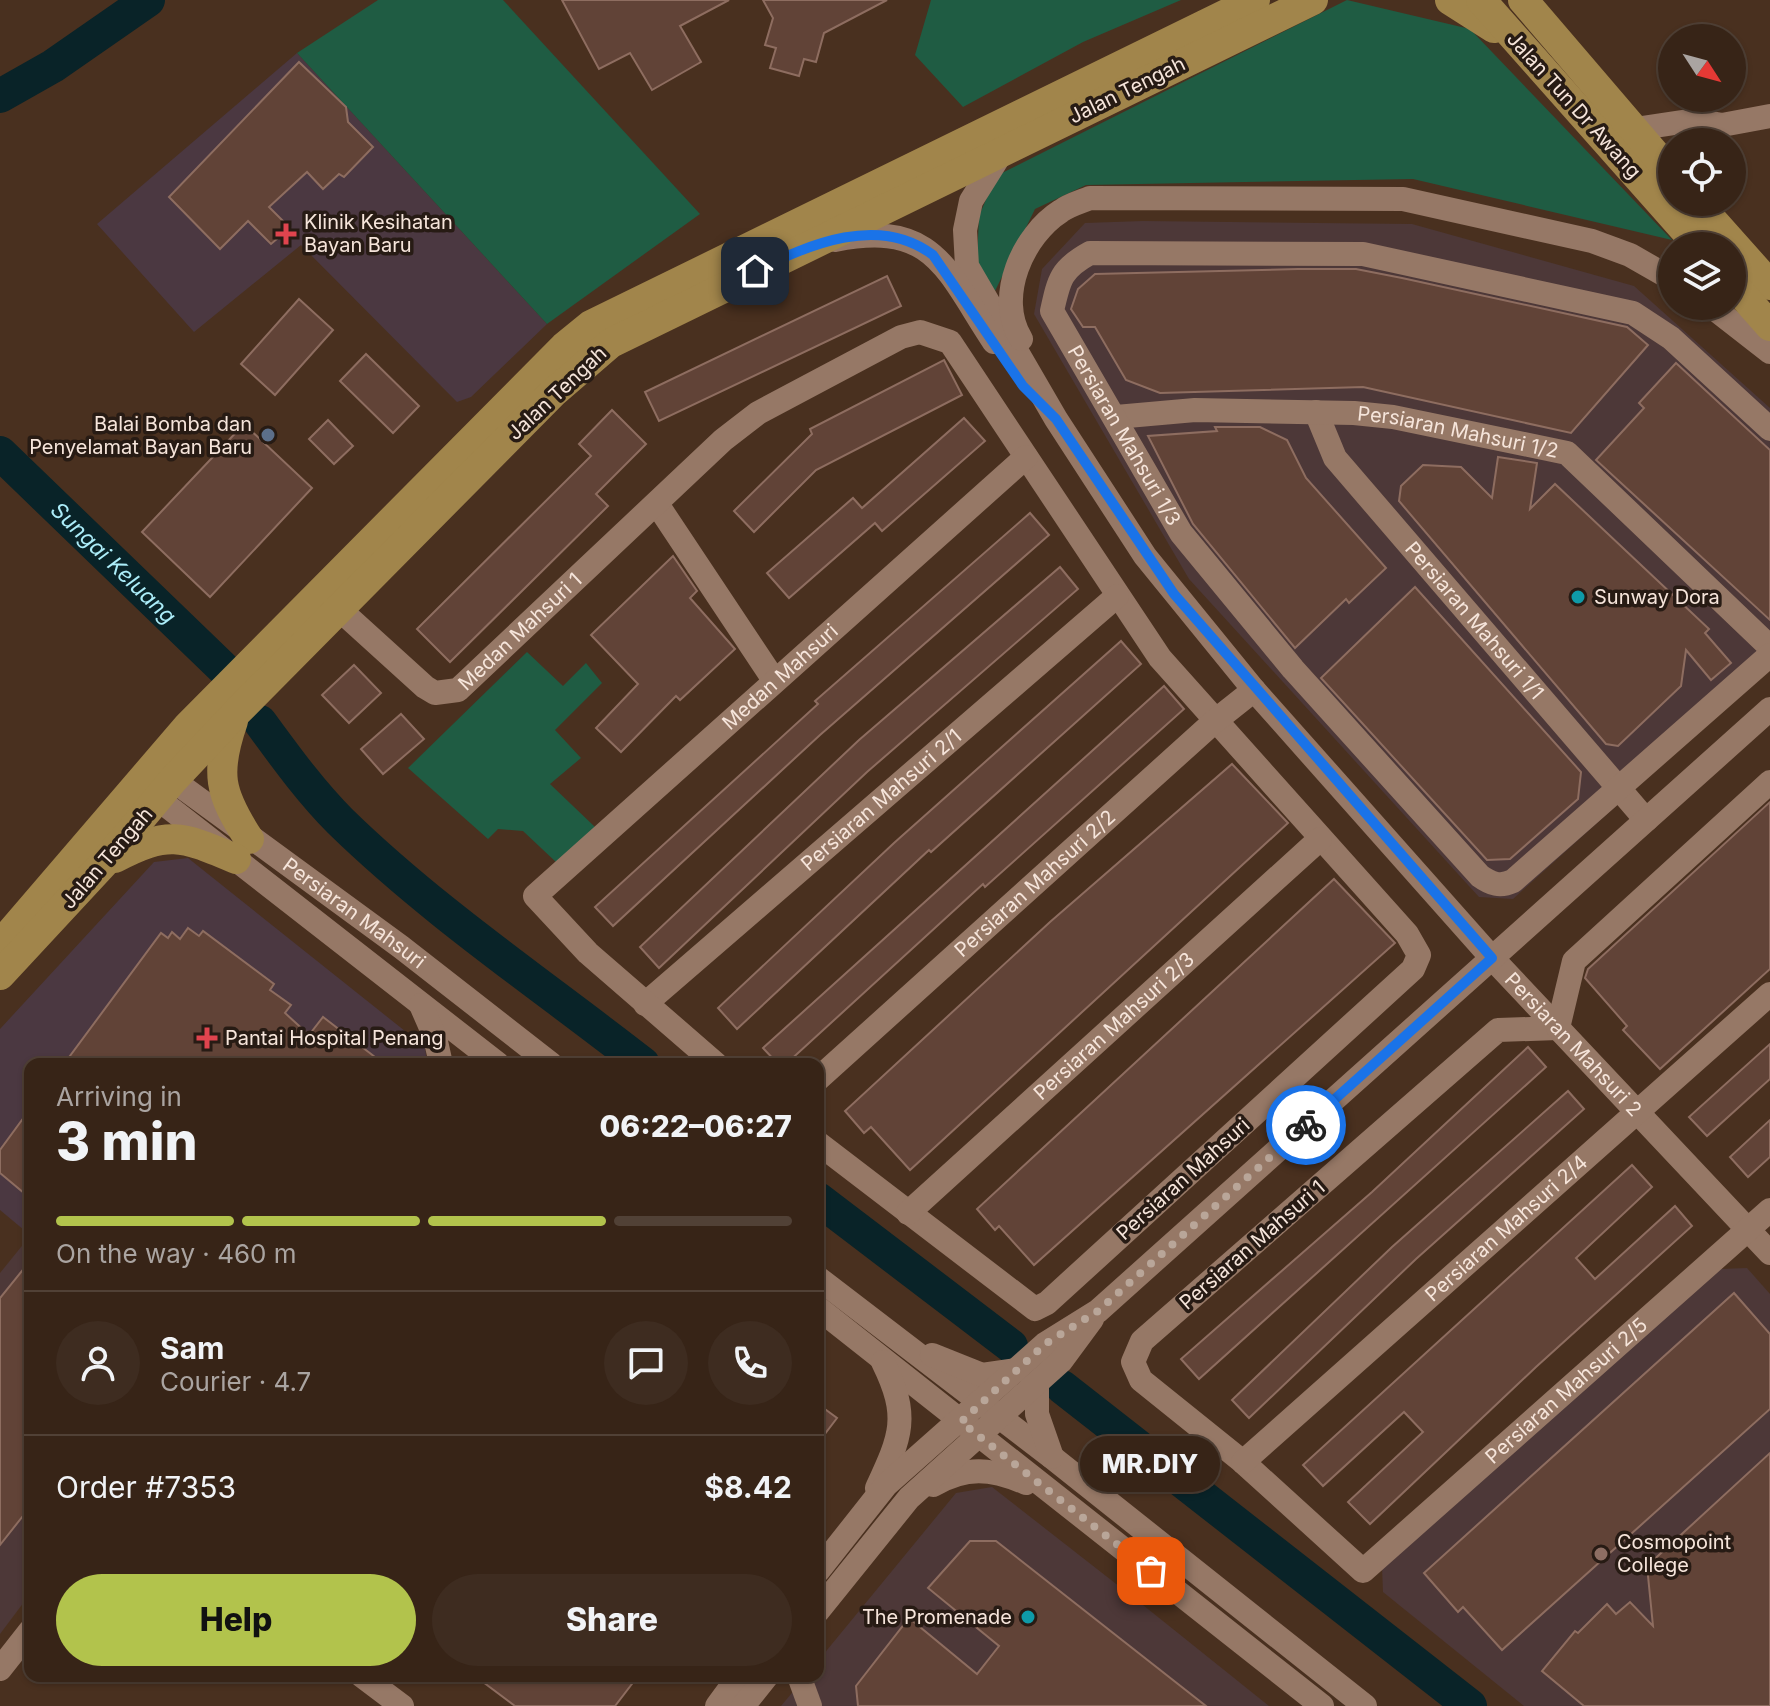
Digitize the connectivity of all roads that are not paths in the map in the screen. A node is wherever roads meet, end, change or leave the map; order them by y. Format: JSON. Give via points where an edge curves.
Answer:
{"nodes":[{"id":1,"x":1255,"y":0,"type":"edge"},
{"id":2,"x":1313,"y":0,"type":"edge"},
{"id":3,"x":1450,"y":0,"type":"edge"},
{"id":4,"x":1481,"y":0,"type":"edge"},
{"id":5,"x":1523,"y":0,"type":"edge"},
{"id":6,"x":1531,"y":0,"type":"edge"},
{"id":7,"x":1551,"y":31,"type":"junction"},
{"id":8,"x":1526,"y":50,"type":"junction"},
{"id":9,"x":1770,"y":116,"type":"edge"},
{"id":10,"x":1706,"y":128,"type":"edge"},
{"id":11,"x":1733,"y":128,"type":"edge"},
{"id":12,"x":1635,"y":129,"type":"junction"},
{"id":13,"x":1003,"y":150,"type":"junction"},
{"id":14,"x":1658,"y":157,"type":"edge"},
{"id":15,"x":1708,"y":216,"type":"edge"},
{"id":16,"x":1687,"y":232,"type":"edge"},
{"id":17,"x":805,"y":247,"type":"junction"},
{"id":18,"x":1658,"y":271,"type":"edge"},
{"id":19,"x":1770,"y":285,"type":"edge"},
{"id":20,"x":1746,"y":299,"type":"edge"},
{"id":21,"x":1729,"y":320,"type":"edge"},
{"id":22,"x":1770,"y":326,"type":"edge"},
{"id":23,"x":1770,"y":352,"type":"edge"},
{"id":24,"x":1316,"y":412,"type":"junction"},
{"id":25,"x":1116,"y":417,"type":"junction"},
{"id":26,"x":1056,"y":419,"type":"junction"},
{"id":27,"x":1770,"y":429,"type":"edge"},
{"id":28,"x":1026,"y":457,"type":"junction"},
{"id":29,"x":657,"y":504,"type":"junction"},
{"id":30,"x":1181,"y":533,"type":"junction"},
{"id":31,"x":1145,"y":556,"type":"junction"},
{"id":32,"x":1117,"y":596,"type":"junction"},
{"id":33,"x":339,"y":609,"type":"junction"},
{"id":34,"x":1770,"y":647,"type":"edge"},
{"id":35,"x":1770,"y":655,"type":"edge"},
{"id":36,"x":774,"y":680,"type":"junction"},
{"id":37,"x":1254,"y":690,"type":"junction"},
{"id":38,"x":1770,"y":709,"type":"edge"},
{"id":39,"x":237,"y":712,"type":"junction"},
{"id":40,"x":1215,"y":721,"type":"junction"},
{"id":41,"x":156,"y":782,"type":"junction"},
{"id":42,"x":1770,"y":782,"type":"edge"},
{"id":43,"x":1618,"y":789,"type":"junction"},
{"id":44,"x":1646,"y":820,"type":"junction"},
{"id":45,"x":1320,"y":839,"type":"junction"},
{"id":46,"x":243,"y":849,"type":"junction"},
{"id":47,"x":104,"y":863,"type":"junction"},
{"id":48,"x":0,"y":945,"type":"edge"},
{"id":49,"x":401,"y":947,"type":"junction"},
{"id":50,"x":1492,"y":958,"type":"junction"},
{"id":51,"x":0,"y":975,"type":"edge"},
{"id":52,"x":1770,"y":994,"type":"edge"},
{"id":53,"x":418,"y":999,"type":"junction"},
{"id":54,"x":645,"y":1004,"type":"junction"},
{"id":55,"x":1558,"y":1028,"type":"junction"},
{"id":56,"x":440,"y":1058,"type":"edge"},
{"id":57,"x":483,"y":1058,"type":"edge"},
{"id":58,"x":485,"y":1058,"type":"edge"},
{"id":59,"x":489,"y":1058,"type":"edge"},
{"id":60,"x":523,"y":1058,"type":"edge"},
{"id":61,"x":543,"y":1058,"type":"edge"},
{"id":62,"x":709,"y":1058,"type":"edge"},
{"id":63,"x":824,"y":1074,"type":"edge"},
{"id":64,"x":1637,"y":1112,"type":"junction"},
{"id":65,"x":824,"y":1148,"type":"edge"},
{"id":66,"x":1770,"y":1210,"type":"edge"},
{"id":67,"x":908,"y":1213,"type":"junction"},
{"id":68,"x":1749,"y":1230,"type":"junction"},
{"id":69,"x":1770,"y":1253,"type":"edge"},
{"id":70,"x":824,"y":1284,"type":"edge"},
{"id":71,"x":824,"y":1311,"type":"edge"},
{"id":72,"x":885,"y":1346,"type":"junction"},
{"id":73,"x":1027,"y":1376,"type":"junction"},
{"id":74,"x":989,"y":1411,"type":"junction"},
{"id":75,"x":969,"y":1428,"type":"junction"},
{"id":76,"x":1053,"y":1458,"type":"junction"},
{"id":77,"x":1243,"y":1462,"type":"junction"},
{"id":78,"x":1057,"y":1497,"type":"junction"},
{"id":79,"x":909,"y":1498,"type":"junction"},
{"id":80,"x":871,"y":1502,"type":"junction"},
{"id":81,"x":824,"y":1563,"type":"edge"},
{"id":82,"x":1363,"y":1571,"type":"joint"},
{"id":83,"x":824,"y":1604,"type":"edge"},
{"id":84,"x":24,"y":1639,"type":"edge"},
{"id":85,"x":0,"y":1669,"type":"edge"},
{"id":86,"x":370,"y":1682,"type":"edge"},
{"id":87,"x":735,"y":1682,"type":"edge"},
{"id":88,"x":762,"y":1682,"type":"edge"},
{"id":89,"x":801,"y":1682,"type":"edge"},
{"id":90,"x":1316,"y":1704,"type":"edge"},
{"id":91,"x":402,"y":1706,"type":"edge"},
{"id":92,"x":717,"y":1706,"type":"edge"},
{"id":93,"x":743,"y":1706,"type":"edge"},
{"id":94,"x":810,"y":1706,"type":"edge"},
{"id":95,"x":1365,"y":1706,"type":"edge"}],
"edges":[{"from":1,"to":41,"type":"main road","name":"Jalan Tengah","via":[[591,325],[209,705]]},
{"from":2,"to":13,"type":"main road","name":"Jalan Tengah"},
{"from":3,"to":8,"type":"main road"},
{"from":4,"to":8,"type":"main road","name":"Jalan Tun Dr Awang"},
{"from":5,"to":7,"type":"main road","name":"Jalan Tun Dr Awang"},
{"from":6,"to":7,"type":"main road"},
{"from":7,"to":12,"type":"main road","name":"Jalan Tun Dr Awang"},
{"from":8,"to":16,"type":"main road","name":"Jalan Tun Dr Awang"},
{"from":9,"to":11,"type":"street"},
{"from":10,"to":12,"type":"street","via":[[1695,120]]},
{"from":12,"to":14,"type":"main road","name":"Jalan Tun Dr Awang"},
{"from":13,"to":17,"type":"main road","name":"Jalan Tengah"},
{"from":13,"to":26,"type":"street","via":[[971,201],[965,230],[967,266]]},
{"from":15,"to":19,"type":"main road"},
{"from":17,"to":26,"type":"street","via":[[876,233],[917,243],[948,272],[1023,386]]},
{"from":17,"to":33,"type":"main road","name":"Jalan Tengah","via":[[631,331],[601,351]]},
{"from":18,"to":26,"type":"street","via":[[1592,241],[1403,199],[1090,198],[1060,211],[1037,233],[1020,260],[1012,289],[1010,309],[1017,332],[1045,379]]},
{"from":20,"to":22,"type":"main road"},
{"from":21,"to":23,"type":"street"},
{"from":24,"to":25,"type":"street","name":"Persiaran Mahsuri 1/2","via":[[1195,410]]},
{"from":24,"to":34,"type":"street","name":"Persiaran Mahsuri 1/2","via":[[1393,417],[1567,453]]},
{"from":24,"to":43,"type":"street","name":"Persiaran Mahsuri 1/1","via":[[1335,458]]},
{"from":25,"to":27,"type":"street","name":"Persiaran Mahsuri 1/3","via":[[1052,311],[1068,265],[1090,253],[1363,254],[1633,313],[1671,338]]},
{"from":25,"to":30,"type":"street","name":"Persiaran Mahsuri 1/3"},
{"from":26,"to":31,"type":"street","name":"Persiaran Mahsuri 2"},
{"from":28,"to":29,"type":"street","name":"Medan Mahsuri 1","via":[[945,338],[920,332],[901,337],[758,413]]},
{"from":28,"to":32,"type":"street"},
{"from":28,"to":36,"type":"street","name":"Medan Mahsuri"},
{"from":29,"to":33,"type":"street","name":"Medan Mahsuri 1","via":[[458,690],[435,693],[425,687]]},
{"from":29,"to":36,"type":"street"},
{"from":30,"to":31,"type":"street"},
{"from":30,"to":43,"type":"street","name":"Persiaran Mahsuri 1/3","via":[[1293,669],[1489,882],[1513,881]]},
{"from":31,"to":37,"type":"street","name":"Persiaran Mahsuri 2"},
{"from":32,"to":40,"type":"street","via":[[1160,658]]},
{"from":32,"to":54,"type":"street","name":"Persiaran Mahsuri 2/1"},
{"from":33,"to":39,"type":"main road","name":"Jalan Tengah"},
{"from":35,"to":43,"type":"street","name":"Persiaran Mahsuri 1/3"},
{"from":36,"to":54,"type":"street","name":"Medan Mahsuri","via":[[535,896]]},
{"from":37,"to":40,"type":"street","name":"Persiaran Mahsuri 2/2"},
{"from":37,"to":50,"type":"street","name":"Persiaran Mahsuri 2"},
{"from":38,"to":44,"type":"street"},
{"from":39,"to":41,"type":"main road","name":"Jalan Tengah"},
{"from":39,"to":46,"type":"main road","via":[[221,763],[222,790]]},
{"from":40,"to":45,"type":"street"},
{"from":40,"to":63,"type":"street","name":"Persiaran Mahsuri 2/2"},
{"from":41,"to":46,"type":"street","name":"Persiaran Mahsuri"},
{"from":41,"to":47,"type":"main road","name":"Jalan Tengah"},
{"from":41,"to":48,"type":"main road","name":"Jalan Tengah"},
{"from":42,"to":55,"type":"street","via":[[1574,961]]},
{"from":43,"to":44,"type":"street","name":"Persiaran Mahsuri 1/1"},
{"from":44,"to":50,"type":"street"},
{"from":45,"to":67,"type":"street","name":"Persiaran Mahsuri 2/3"},
{"from":45,"to":67,"type":"street","name":"Persiaran Mahsuri","via":[[1407,934],[1419,955],[1413,969],[1047,1303],[1035,1309]]},
{"from":46,"to":47,"type":"main road","via":[[157,838]]},
{"from":46,"to":49,"type":"street","name":"Persiaran Mahsuri"},
{"from":46,"to":53,"type":"street","name":"Persiaran Mahsuri"},
{"from":47,"to":51,"type":"main road","name":"Jalan Tengah"},
{"from":49,"to":58,"type":"street","via":[[418,974],[480,1028]]},
{"from":49,"to":61,"type":"street","name":"Persiaran Mahsuri"},
{"from":50,"to":55,"type":"street","name":"Persiaran Mahsuri 2"},
{"from":50,"to":73,"type":"street","via":[[1098,1311],[1064,1357]]},
{"from":52,"to":64,"type":"street","name":"Persiaran Mahsuri 2/4"},
{"from":53,"to":56,"type":"street"},
{"from":53,"to":57,"type":"street","name":"Persiaran Mahsuri"},
{"from":54,"to":62,"type":"street"},
{"from":55,"to":64,"type":"street","name":"Persiaran Mahsuri 2"},
{"from":55,"to":77,"type":"street","name":"Persiaran Mahsuri 1","via":[[1498,1030],[1142,1341],[1133,1362],[1141,1380]]},
{"from":59,"to":60,"type":"street","via":[[507,1048]]},
{"from":64,"to":68,"type":"street","name":"Persiaran Mahsuri 2"},
{"from":64,"to":77,"type":"street","name":"Persiaran Mahsuri 2/4"},
{"from":65,"to":67,"type":"street"},
{"from":66,"to":68,"type":"street","name":"Persiaran Mahsuri 2/5"},
{"from":68,"to":69,"type":"street","name":"Persiaran Mahsuri 2"},
{"from":68,"to":82,"type":"street","name":"Persiaran Mahsuri 2/5"},
{"from":70,"to":72,"type":"street"},
{"from":71,"to":72,"type":"street"},
{"from":72,"to":73,"type":"street","via":[[974,1373]]},
{"from":72,"to":74,"type":"street"},
{"from":72,"to":75,"type":"street"},
{"from":72,"to":80,"type":"street","via":[[902,1420]]},
{"from":73,"to":74,"type":"street"},
{"from":73,"to":76,"type":"street"},
{"from":74,"to":75,"type":"street"},
{"from":74,"to":76,"type":"street"},
{"from":75,"to":78,"type":"street"},
{"from":75,"to":79,"type":"street"},
{"from":75,"to":80,"type":"street"},
{"from":76,"to":95,"type":"street"},
{"from":77,"to":82,"type":"street","name":"Persiaran Mahsuri 1"},
{"from":78,"to":79,"type":"street","via":[[1003,1473],[972,1469]]},
{"from":78,"to":90,"type":"street"},
{"from":79,"to":83,"type":"street"},
{"from":80,"to":81,"type":"street"},
{"from":84,"to":85,"type":"street"},
{"from":86,"to":91,"type":"street"},
{"from":87,"to":92,"type":"street"},
{"from":88,"to":93,"type":"street"},
{"from":89,"to":94,"type":"street"}]}
